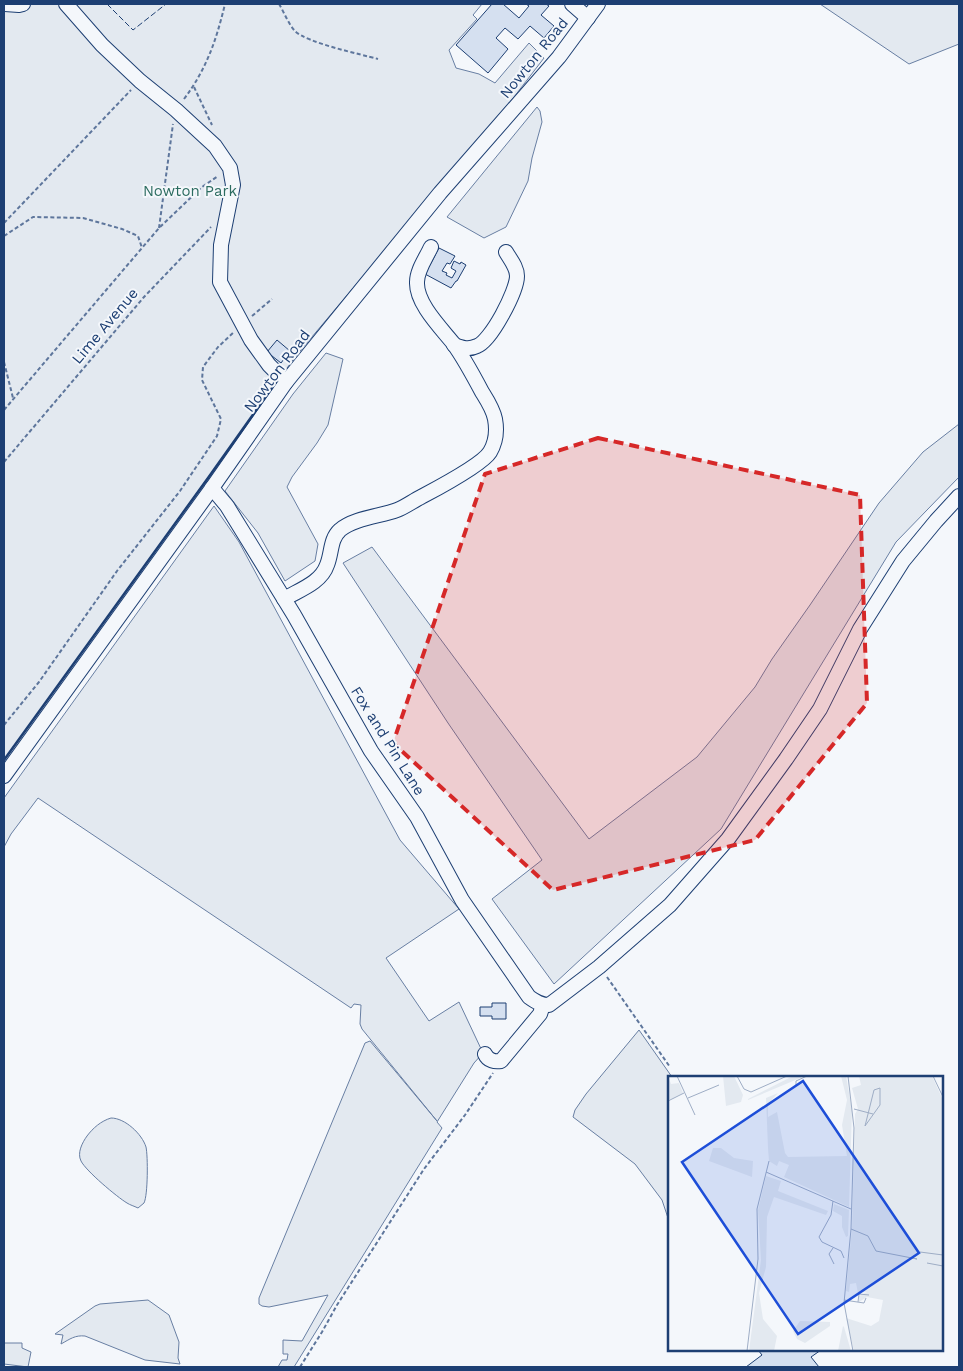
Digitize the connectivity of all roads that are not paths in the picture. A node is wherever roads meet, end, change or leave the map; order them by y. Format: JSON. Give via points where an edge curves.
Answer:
{"nodes":[{"id":1,"x":5,"y":4,"type":"edge"},
{"id":2,"x":21,"y":4,"type":"edge"},
{"id":3,"x":66,"y":4,"type":"edge"},
{"id":4,"x":572,"y":4,"type":"edge"},
{"id":5,"x":598,"y":4,"type":"edge"},
{"id":6,"x":4,"y":14,"type":"edge"},
{"id":7,"x":588,"y":18,"type":"junction"},
{"id":8,"x":431,"y":247,"type":"dead end"},
{"id":9,"x":506,"y":252,"type":"dead end"},
{"id":10,"x":454,"y":345,"type":"junction"},
{"id":11,"x":476,"y":347,"type":"junction"},
{"id":12,"x":467,"y":364,"type":"junction"},
{"id":13,"x":286,"y":382,"type":"junction"},
{"id":14,"x":212,"y":488,"type":"junction"},
{"id":15,"x":959,"y":496,"type":"edge"},
{"id":16,"x":284,"y":599,"type":"junction"},
{"id":17,"x":4,"y":776,"type":"edge"},
{"id":18,"x":543,"y":1005,"type":"junction"},
{"id":19,"x":484,"y":1054,"type":"dead end"}],
"edges":[{"from":1,"to":2,"type":"street"},
{"from":2,"to":6,"type":"street"},
{"from":3,"to":13,"type":"street","via":[[102,45],[215,146],[230,168],[233,185],[221,246],[220,282],[251,340]]},
{"from":4,"to":7,"type":"street"},
{"from":5,"to":7,"type":"street","name":"Nowton Road"},
{"from":7,"to":13,"type":"street","name":"Nowton Road","via":[[559,57],[440,193]]},
{"from":8,"to":10,"type":"street","via":[[416,283],[420,299]]},
{"from":9,"to":11,"type":"street","via":[[517,275],[514,290],[489,337]]},
{"from":10,"to":11,"type":"street","via":[[468,349]]},
{"from":10,"to":12,"type":"street"},
{"from":11,"to":12,"type":"street"},
{"from":12,"to":16,"type":"street","via":[[495,416],[495,440],[490,452],[398,510],[341,530],[332,544],[323,573]]},
{"from":13,"to":14,"type":"street","name":"Nowton Road"},
{"from":14,"to":16,"type":"street","name":"Fox and Pin Lane","via":[[227,506]]},
{"from":14,"to":17,"type":"street","name":"Nowton Road"},
{"from":15,"to":18,"type":"street","via":[[903,561],[860,629],[820,709],[728,839],[670,905],[595,970],[549,1004]]},
{"from":16,"to":18,"type":"street","name":"Fox and Pin Lane","via":[[371,751],[416,817],[462,900],[529,997]]},
{"from":18,"to":19,"type":"street","via":[[540,1014],[501,1061],[494,1062]]}]}
